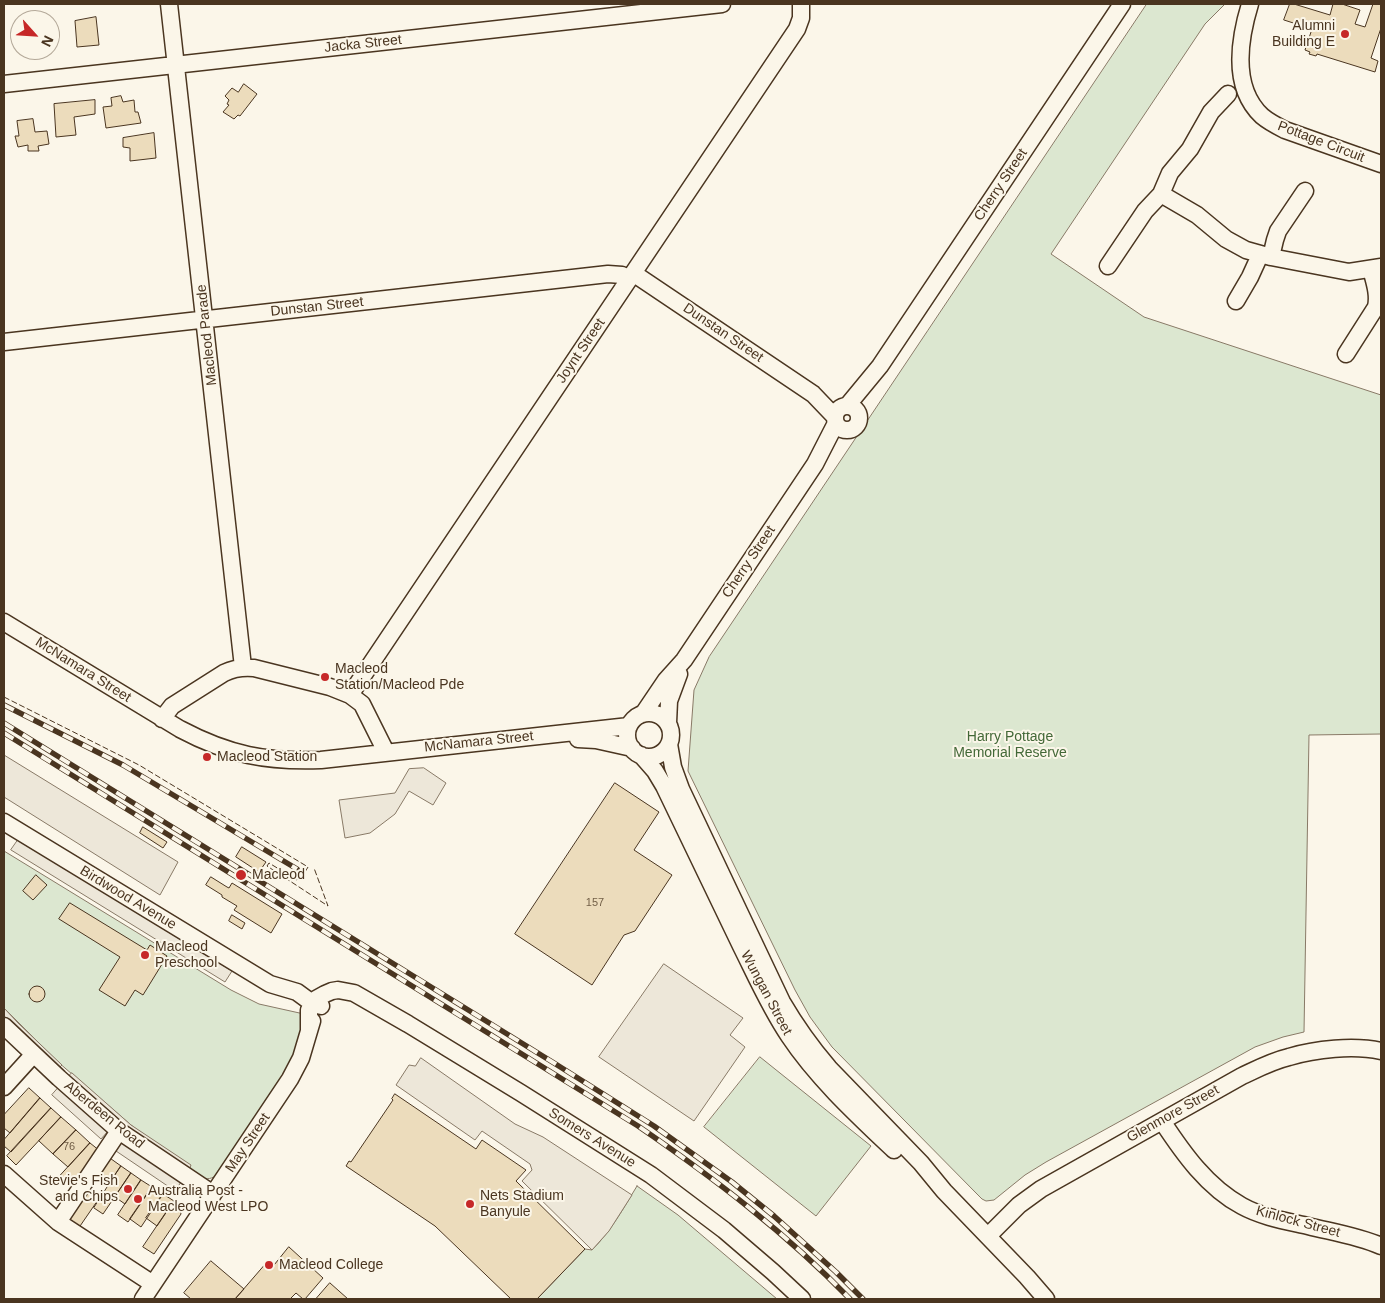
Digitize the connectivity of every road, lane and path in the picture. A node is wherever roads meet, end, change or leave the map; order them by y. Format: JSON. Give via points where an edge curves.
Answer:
{"nodes":[{"id":1,"x":169,"y":4,"type":"edge"},
{"id":2,"x":722,"y":4,"type":"edge"},
{"id":3,"x":801,"y":4,"type":"edge"},
{"id":4,"x":1250,"y":4,"type":"edge"},
{"id":5,"x":1119,"y":5,"type":"edge"},
{"id":6,"x":176,"y":65,"type":"junction"},
{"id":7,"x":4,"y":84,"type":"edge"},
{"id":8,"x":1228,"y":94,"type":"dead end"},
{"id":9,"x":1381,"y":164,"type":"edge"},
{"id":10,"x":1305,"y":191,"type":"dead end"},
{"id":11,"x":1161,"y":194,"type":"junction"},
{"id":12,"x":1266,"y":256,"type":"junction"},
{"id":13,"x":1108,"y":266,"type":"dead end"},
{"id":14,"x":1376,"y":268,"type":"edge"},
{"id":15,"x":631,"y":276,"type":"junction"},
{"id":16,"x":1236,"y":301,"type":"dead end"},
{"id":17,"x":205,"y":320,"type":"junction"},
{"id":18,"x":4,"y":342,"type":"edge"},
{"id":19,"x":1346,"y":354,"type":"dead end"},
{"id":20,"x":845,"y":416,"type":"junction"},
{"id":21,"x":4,"y":622,"type":"edge"},
{"id":22,"x":684,"y":660,"type":"junction"},
{"id":23,"x":243,"y":667,"type":"junction"},
{"id":24,"x":350,"y":695,"type":"junction"},
{"id":25,"x":643,"y":714,"type":"junction"},
{"id":26,"x":162,"y":719,"type":"junction"},
{"id":27,"x":668,"y":723,"type":"junction"},
{"id":28,"x":629,"y":726,"type":"junction"},
{"id":29,"x":543,"y":735,"type":"junction"},
{"id":30,"x":669,"y":744,"type":"junction"},
{"id":31,"x":386,"y":752,"type":"junction"},
{"id":32,"x":636,"y":752,"type":"junction"},
{"id":33,"x":4,"y":822,"type":"edge"},
{"id":34,"x":316,"y":1003,"type":"junction"},
{"id":35,"x":4,"y":1026,"type":"edge"},
{"id":36,"x":1381,"y":1051,"type":"edge"},
{"id":37,"x":33,"y":1054,"type":"junction"},
{"id":38,"x":4,"y":1087,"type":"edge"},
{"id":39,"x":1162,"y":1121,"type":"junction"},
{"id":40,"x":119,"y":1131,"type":"junction"},
{"id":41,"x":4,"y":1174,"type":"edge"},
{"id":42,"x":944,"y":1190,"type":"junction"},
{"id":43,"x":213,"y":1194,"type":"junction"},
{"id":44,"x":58,"y":1222,"type":"junction"},
{"id":45,"x":988,"y":1236,"type":"junction"},
{"id":46,"x":1381,"y":1246,"type":"edge"},
{"id":47,"x":153,"y":1284,"type":"junction"},
{"id":48,"x":143,"y":1299,"type":"edge"},
{"id":49,"x":802,"y":1299,"type":"edge"},
{"id":50,"x":1046,"y":1299,"type":"edge"}],
"edges":[{"from":1,"to":6,"type":"street","name":"Macleod Parade"},
{"from":2,"to":6,"type":"street","name":"Jacka Street"},
{"from":3,"to":15,"type":"street","name":"Joynt Street","via":[[797,29]]},
{"from":4,"to":9,"type":"street","name":"Pottage Circuit","via":[[1241,57],[1242,81],[1254,107],[1272,124],[1285,130]]},
{"from":5,"to":20,"type":"street","name":"Cherry Street"},
{"from":6,"to":7,"type":"street","name":"Jacka Street"},
{"from":6,"to":17,"type":"street","name":"Macleod Parade"},
{"from":8,"to":11,"type":"street","via":[[1211,112],[1190,149],[1170,173]]},
{"from":10,"to":12,"type":"street","via":[[1278,231]]},
{"from":11,"to":12,"type":"street","via":[[1197,215],[1238,247]]},
{"from":11,"to":13,"type":"street","via":[[1145,211]]},
{"from":12,"to":14,"type":"street","via":[[1349,272]]},
{"from":12,"to":16,"type":"street"},
{"from":14,"to":19,"type":"street","via":[[1376,307]]},
{"from":15,"to":17,"type":"street","name":"Dunstan Street","via":[[608,274]]},
{"from":15,"to":20,"type":"street","name":"Dunstan Street"},
{"from":15,"to":24,"type":"street","name":"Joynt Street"},
{"from":17,"to":18,"type":"street","name":"Dunstan Street"},
{"from":17,"to":23,"type":"street","name":"Macleod Parade"},
{"from":20,"to":22,"type":"street","name":"Cherry Street"},
{"from":21,"to":26,"type":"street","name":"McNamara Street"},
{"from":22,"to":25,"type":"street","name":"Cherry Street"},
{"from":22,"to":27,"type":"street","name":"Cherry Street","via":[[668,701]]},
{"from":23,"to":24,"type":"street","via":[[330,687]]},
{"from":23,"to":26,"type":"street","via":[[224,673],[172,706]]},
{"from":24,"to":31,"type":"street","via":[[362,704]]},
{"from":25,"to":27,"type":"street","via":[[657,714]]},
{"from":25,"to":28,"type":"street"},
{"from":26,"to":31,"type":"street","name":"McNamara Street","via":[[198,739],[247,756],[296,761]]},
{"from":27,"to":30,"type":"street"},
{"from":28,"to":29,"type":"street","name":"McNamara Street"},
{"from":28,"to":32,"type":"street","via":[[627,738]]},
{"from":29,"to":31,"type":"street","name":"McNamara Street"},
{"from":29,"to":32,"type":"street","name":"McNamara Street","via":[[596,740]]},
{"from":30,"to":32,"type":"street","via":[[660,754],[648,757]]},
{"from":30,"to":42,"type":"street","name":"Wungan Street","via":[[680,789],[796,1025],[814,1052]]},
{"from":32,"to":42,"type":"street","name":"Wungan Street","via":[[655,771],[664,786],[771,1007],[789,1036],[823,1079],[881,1138],[914,1169]]},
{"from":33,"to":34,"type":"street","name":"Birdwood Avenue","via":[[253,973],[299,983]]},
{"from":34,"to":43,"type":"street","name":"May Street","via":[[301,1058],[290,1080]]},
{"from":34,"to":49,"type":"street","name":"Somers Avenue","via":[[366,1000],[408,1024],[651,1175],[730,1235]]},
{"from":35,"to":37,"type":"street","name":"Aberdeen Road"},
{"from":36,"to":39,"type":"street","name":"Glenmore Street","via":[[1336,1049],[1289,1056],[1242,1076]]},
{"from":37,"to":38,"type":"street"},
{"from":37,"to":40,"type":"street","name":"Aberdeen Road"},
{"from":39,"to":45,"type":"street","name":"Glenmore Street","via":[[1041,1189]]},
{"from":39,"to":46,"type":"street","name":"Kinlock Street","via":[[1209,1181],[1243,1207]]},
{"from":40,"to":43,"type":"street","name":"Aberdeen Road"},
{"from":40,"to":44,"type":"street"},
{"from":41,"to":44,"type":"street"},
{"from":42,"to":45,"type":"street","name":"Wungan Street"},
{"from":43,"to":47,"type":"street","name":"May Street"},
{"from":44,"to":47,"type":"street"},
{"from":45,"to":50,"type":"street","name":"Wungan Street"},
{"from":47,"to":48,"type":"street","name":"May Street"}]}
